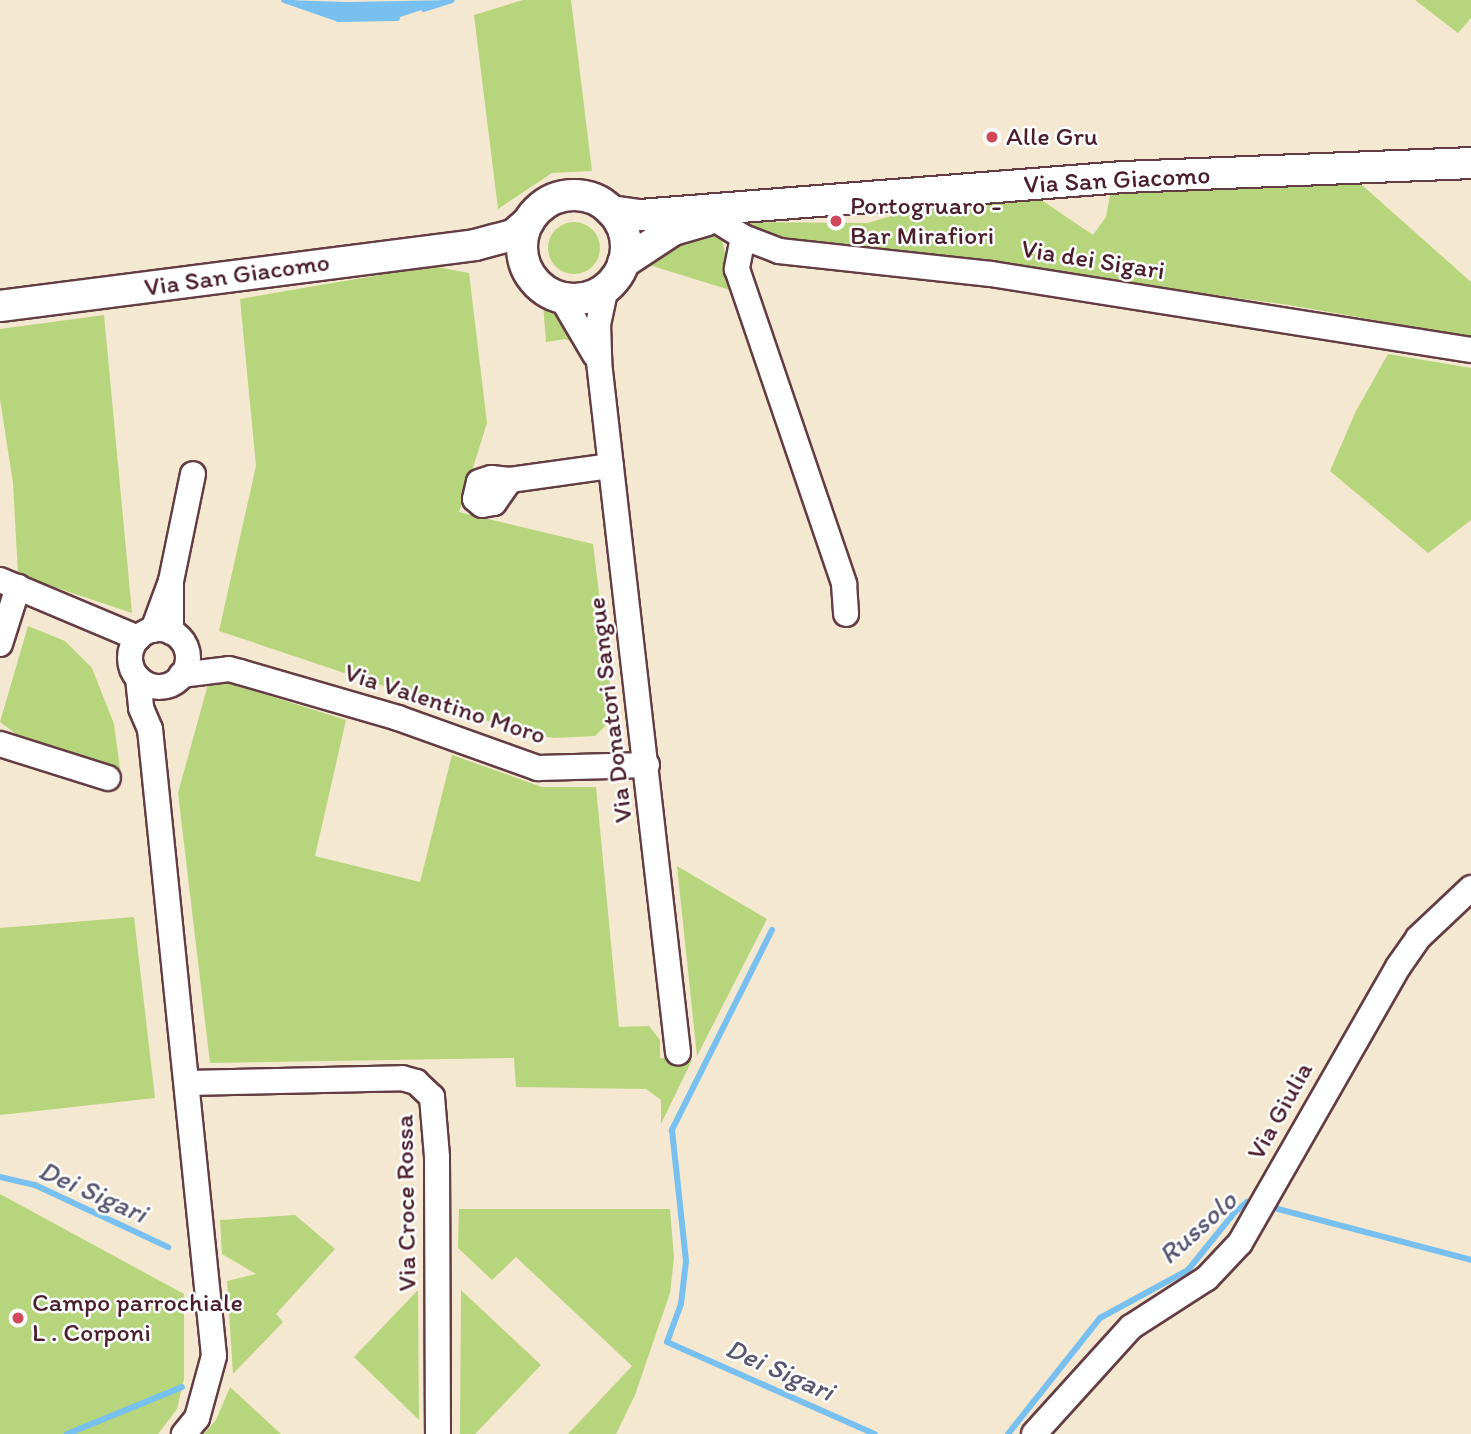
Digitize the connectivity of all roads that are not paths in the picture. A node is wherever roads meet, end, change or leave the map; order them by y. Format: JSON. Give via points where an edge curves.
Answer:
{"nodes":[{"id":1,"x":1471,"y":163,"type":"edge"},
{"id":2,"x":764,"y":203,"type":"junction"},
{"id":3,"x":611,"y":211,"type":"junction"},
{"id":4,"x":713,"y":219,"type":"junction"},
{"id":5,"x":528,"y":221,"type":"junction"},
{"id":6,"x":743,"y":237,"type":"junction"},
{"id":7,"x":475,"y":245,"type":"junction"},
{"id":8,"x":623,"y":263,"type":"junction"},
{"id":9,"x":529,"y":274,"type":"junction"},
{"id":10,"x":606,"y":287,"type":"junction"},
{"id":11,"x":561,"y":297,"type":"junction"},
{"id":12,"x":0,"y":306,"type":"edge"},
{"id":13,"x":1471,"y":350,"type":"edge"},
{"id":14,"x":599,"y":362,"type":"junction"},
{"id":15,"x":611,"y":466,"type":"junction"},
{"id":16,"x":194,"y":474,"type":"dead end"},
{"id":17,"x":510,"y":480,"type":"dead end"},
{"id":18,"x":9,"y":583,"type":"edge"},
{"id":19,"x":846,"y":614,"type":"dead end"},
{"id":20,"x":0,"y":644,"type":"edge"},
{"id":21,"x":152,"y":646,"type":"junction"},
{"id":22,"x":229,"y":668,"type":"junction"},
{"id":23,"x":175,"y":680,"type":"junction"},
{"id":24,"x":150,"y":729,"type":"junction"},
{"id":25,"x":0,"y":744,"type":"edge"},
{"id":26,"x":647,"y":765,"type":"junction"},
{"id":27,"x":108,"y":778,"type":"dead end"},
{"id":28,"x":1471,"y":888,"type":"edge"},
{"id":29,"x":678,"y":1052,"type":"dead end"},
{"id":30,"x":187,"y":1083,"type":"junction"},
{"id":31,"x":184,"y":1434,"type":"edge"},
{"id":32,"x":438,"y":1434,"type":"edge"},
{"id":33,"x":1034,"y":1434,"type":"edge"}],
"edges":[{"from":1,"to":2,"type":"street","name":"Via San Giacomo","via":[[1124,177]]},
{"from":2,"to":3,"type":"street","name":"Via San Giacomo","via":[[640,215]]},
{"from":2,"to":4,"type":"street","name":"Via San Giacomo"},
{"from":3,"to":5,"type":"street","via":[[592,197],[575,194],[544,204]]},
{"from":3,"to":8,"type":"street","via":[[624,232]]},
{"from":4,"to":6,"type":"street","name":"Via dei Sigari"},
{"from":4,"to":8,"type":"street","name":"Via San Giacomo","via":[[673,230]]},
{"from":5,"to":7,"type":"street","name":"Via San Giacomo","via":[[513,235]]},
{"from":5,"to":9,"type":"street","via":[[522,253]]},
{"from":6,"to":13,"type":"street","name":"Via dei Sigari","via":[[779,251],[991,274]]},
{"from":6,"to":19,"type":"street","via":[[737,269],[844,584]]},
{"from":7,"to":9,"type":"street"},
{"from":7,"to":12,"type":"street","name":"Via San Giacomo"},
{"from":8,"to":10,"type":"street"},
{"from":9,"to":11,"type":"street","via":[[540,287]]},
{"from":10,"to":11,"type":"street","via":[[583,298]]},
{"from":10,"to":14,"type":"street","name":"Via Donatori Sangue","via":[[598,324]]},
{"from":11,"to":14,"type":"street","name":"Via Donatori Sangue"},
{"from":14,"to":15,"type":"street","name":"Via Donatori Sangue"},
{"from":15,"to":17,"type":"street"},
{"from":15,"to":26,"type":"street","name":"Via Donatori Sangue"},
{"from":16,"to":21,"type":"street"},
{"from":18,"to":20,"type":"street"},
{"from":18,"to":21,"type":"street","name":"Via Valentino Moro"},
{"from":21,"to":22,"type":"street","name":"Via Valentino Moro","via":[[211,654]]},
{"from":21,"to":23,"type":"street","via":[[187,658]]},
{"from":21,"to":23,"type":"street","via":[[152,685]]},
{"from":21,"to":24,"type":"street","via":[[141,708]]},
{"from":22,"to":23,"type":"street","name":"Via Valentino Moro"},
{"from":22,"to":26,"type":"street","name":"Via Valentino Moro","via":[[398,718],[538,768]]},
{"from":23,"to":24,"type":"street"},
{"from":24,"to":30,"type":"street"},
{"from":25,"to":27,"type":"street"},
{"from":26,"to":29,"type":"street","name":"Via Donatori Sangue"},
{"from":28,"to":33,"type":"street","name":"Via Giulia","via":[[1418,938],[1398,967],[1240,1243],[1207,1278],[1131,1327]]},
{"from":30,"to":31,"type":"street","via":[[215,1356],[197,1418]]},
{"from":30,"to":32,"type":"street","name":"Via Croce Rossa","via":[[402,1078],[416,1082],[432,1097],[437,1157]]}]}
